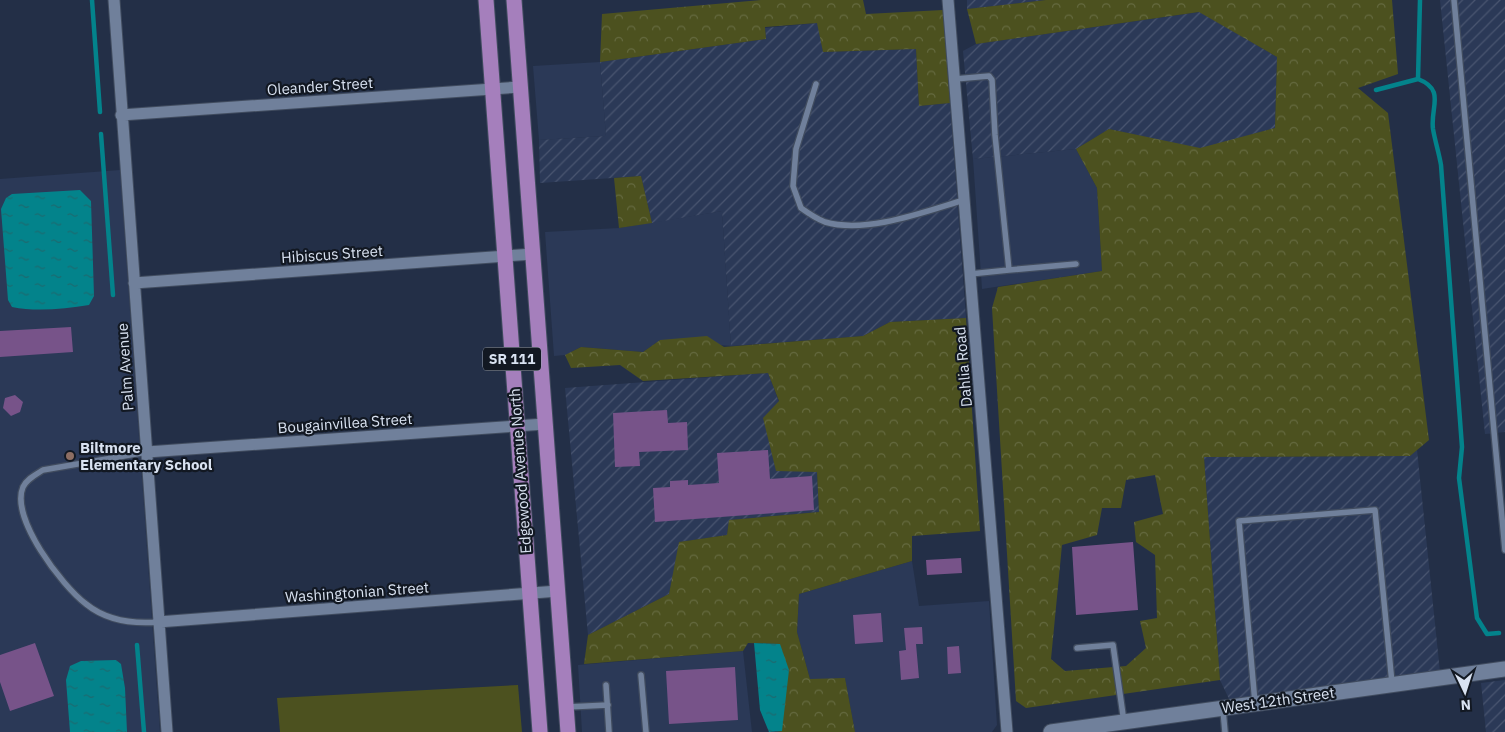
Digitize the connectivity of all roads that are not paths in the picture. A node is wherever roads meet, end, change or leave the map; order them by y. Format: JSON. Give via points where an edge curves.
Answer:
{"nodes":[{"id":1,"x":114,"y":0,"type":"edge"},
{"id":2,"x":486,"y":0,"type":"edge"},
{"id":3,"x":514,"y":0,"type":"edge"},
{"id":4,"x":948,"y":0,"type":"edge"},
{"id":5,"x":1454,"y":0,"type":"edge"},
{"id":6,"x":955,"y":79,"type":"junction"},
{"id":7,"x":816,"y":84,"type":"dead end"},
{"id":8,"x":520,"y":87,"type":"junction"},
{"id":9,"x":492,"y":88,"type":"junction"},
{"id":10,"x":121,"y":115,"type":"junction"},
{"id":11,"x":964,"y":200,"type":"junction"},
{"id":12,"x":533,"y":254,"type":"junction"},
{"id":13,"x":505,"y":256,"type":"junction"},
{"id":14,"x":1076,"y":264,"type":"dead end"},
{"id":15,"x":1009,"y":270,"type":"junction"},
{"id":16,"x":970,"y":274,"type":"junction"},
{"id":17,"x":134,"y":283,"type":"junction"},
{"id":18,"x":545,"y":424,"type":"junction"},
{"id":19,"x":517,"y":425,"type":"junction"},
{"id":20,"x":147,"y":452,"type":"junction"},
{"id":21,"x":1505,"y":550,"type":"edge"},
{"id":22,"x":558,"y":591,"type":"junction"},
{"id":23,"x":530,"y":594,"type":"junction"},
{"id":24,"x":158,"y":622,"type":"junction"},
{"id":25,"x":1077,"y":648,"type":"dead end"},
{"id":26,"x":1505,"y":669,"type":"edge"},
{"id":27,"x":641,"y":675,"type":"dead end"},
{"id":28,"x":1392,"y":684,"type":"junction"},
{"id":29,"x":606,"y":685,"type":"dead end"},
{"id":30,"x":1255,"y":703,"type":"junction"},
{"id":31,"x":608,"y":705,"type":"junction"},
{"id":32,"x":566,"y":707,"type":"junction"},
{"id":33,"x":1223,"y":708,"type":"junction"},
{"id":34,"x":1124,"y":722,"type":"junction"},
{"id":35,"x":167,"y":732,"type":"edge"},
{"id":36,"x":540,"y":732,"type":"edge"},
{"id":37,"x":568,"y":732,"type":"edge"},
{"id":38,"x":609,"y":732,"type":"edge"},
{"id":39,"x":646,"y":732,"type":"edge"},
{"id":40,"x":1007,"y":732,"type":"edge"},
{"id":41,"x":1051,"y":732,"type":"edge"},
{"id":42,"x":1225,"y":732,"type":"edge"}],
"edges":[{"from":1,"to":10,"type":"street","name":"Palm Avenue"},
{"from":2,"to":9,"type":"main road","name":"Edgewood Avenue North","number":"SR 111"},
{"from":3,"to":8,"type":"main road","name":"Edgewood Avenue North","number":"SR 111"},
{"from":4,"to":6,"type":"street","name":"Dahlia Road"},
{"from":5,"to":21,"type":"lane"},
{"from":6,"to":11,"type":"street","name":"Dahlia Road"},
{"from":6,"to":15,"type":"lane","via":[[989,76],[992,80]]},
{"from":7,"to":11,"type":"lane","via":[[796,149],[794,186],[801,208],[824,222],[878,223]]},
{"from":8,"to":9,"type":"street","name":"Oleander Street"},
{"from":8,"to":12,"type":"main road","name":"Edgewood Avenue North","number":"SR 111"},
{"from":9,"to":10,"type":"street","name":"Oleander Street"},
{"from":9,"to":13,"type":"main road","name":"Edgewood Avenue North","number":"SR 111"},
{"from":10,"to":17,"type":"street","name":"Palm Avenue"},
{"from":11,"to":16,"type":"street","name":"Dahlia Road"},
{"from":12,"to":13,"type":"street","name":"Hibiscus Street"},
{"from":12,"to":18,"type":"main road","name":"Edgewood Avenue North","number":"SR 111"},
{"from":13,"to":17,"type":"street","name":"Hibiscus Street"},
{"from":13,"to":19,"type":"main road","name":"Edgewood Avenue North","number":"SR 111"},
{"from":14,"to":15,"type":"lane"},
{"from":15,"to":16,"type":"lane"},
{"from":16,"to":40,"type":"street","name":"Dahlia Road"},
{"from":17,"to":20,"type":"street","name":"Palm Avenue"},
{"from":18,"to":19,"type":"street","name":"Bougainvillea Street"},
{"from":18,"to":22,"type":"main road","name":"Edgewood Avenue North","number":"SR 111"},
{"from":19,"to":20,"type":"street","name":"Bougainvillea Street"},
{"from":19,"to":23,"type":"main road","name":"Edgewood Avenue North","number":"SR 111"},
{"from":20,"to":24,"type":"street","name":"Palm Avenue"},
{"from":20,"to":24,"type":"lane","via":[[43,470],[30,477],[23,487],[20,501],[22,513],[42,551],[86,605],[119,621],[136,624]]},
{"from":22,"to":23,"type":"street","name":"Washingtonian Street"},
{"from":22,"to":32,"type":"main road","name":"Edgewood Avenue North","number":"SR 111"},
{"from":23,"to":24,"type":"street","name":"Washingtonian Street"},
{"from":23,"to":36,"type":"main road","name":"Edgewood Avenue North","number":"SR 111"},
{"from":24,"to":35,"type":"street","name":"Palm Avenue"},
{"from":25,"to":34,"type":"lane","via":[[1113,645]]},
{"from":26,"to":28,"type":"street","name":"West 12th Street"},
{"from":27,"to":39,"type":"lane"},
{"from":28,"to":30,"type":"street","name":"West 12th Street"},
{"from":28,"to":30,"type":"lane","via":[[1374,510],[1240,521]]},
{"from":29,"to":31,"type":"lane"},
{"from":30,"to":33,"type":"street","name":"West 12th Street"},
{"from":31,"to":32,"type":"lane"},
{"from":31,"to":38,"type":"lane"},
{"from":32,"to":37,"type":"main road","name":"Edgewood Avenue North","number":"SR 111"},
{"from":33,"to":34,"type":"street","name":"West 12th Street"},
{"from":33,"to":42,"type":"lane"},
{"from":34,"to":41,"type":"street","name":"West 12th Street"}]}
